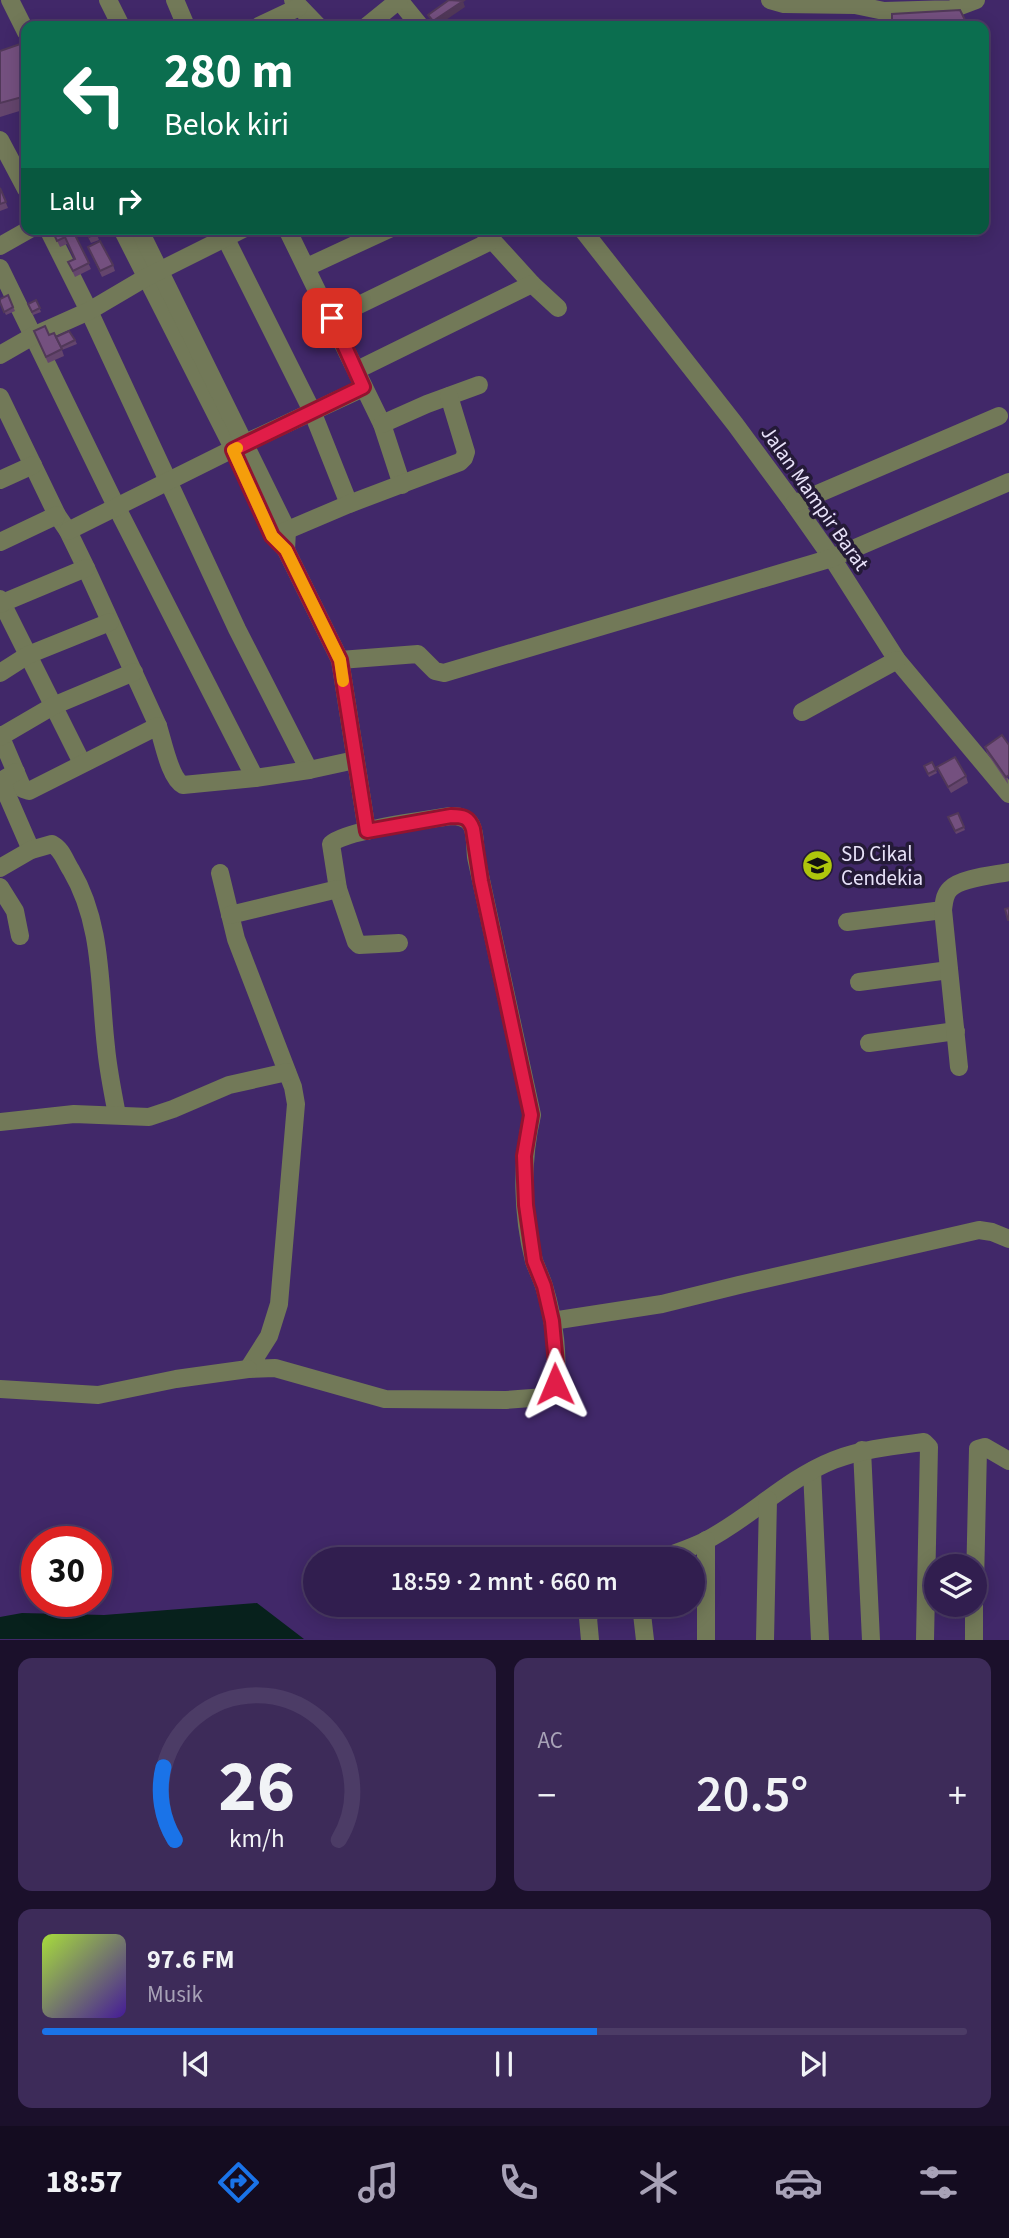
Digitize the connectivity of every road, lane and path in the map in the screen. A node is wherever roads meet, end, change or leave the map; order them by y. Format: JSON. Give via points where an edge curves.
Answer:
{"nodes":[{"id":1,"x":10,"y":0,"type":"edge"},
{"id":2,"x":24,"y":0,"type":"edge"},
{"id":3,"x":108,"y":0,"type":"edge"},
{"id":4,"x":399,"y":0,"type":"edge"},
{"id":5,"x":770,"y":0,"type":"edge"},
{"id":6,"x":975,"y":0,"type":"edge"},
{"id":7,"x":180,"y":1,"type":"edge"},
{"id":8,"x":855,"y":3,"type":"edge"},
{"id":9,"x":296,"y":4,"type":"edge"},
{"id":10,"x":34,"y":21,"type":"edge"},
{"id":11,"x":118,"y":21,"type":"edge"},
{"id":12,"x":186,"y":21,"type":"edge"},
{"id":13,"x":267,"y":21,"type":"edge"},
{"id":14,"x":313,"y":21,"type":"edge"},
{"id":15,"x":373,"y":21,"type":"edge"},
{"id":16,"x":416,"y":21,"type":"edge"},
{"id":17,"x":21,"y":22,"type":"edge"},
{"id":18,"x":0,"y":139,"type":"edge"},
{"id":19,"x":21,"y":179,"type":"edge"},
{"id":20,"x":21,"y":234,"type":"edge"},
{"id":21,"x":51,"y":235,"type":"edge"},
{"id":22,"x":126,"y":235,"type":"edge"},
{"id":23,"x":141,"y":235,"type":"edge"},
{"id":24,"x":221,"y":235,"type":"edge"},
{"id":25,"x":224,"y":235,"type":"edge"},
{"id":26,"x":290,"y":235,"type":"edge"},
{"id":27,"x":376,"y":235,"type":"edge"},
{"id":28,"x":486,"y":235,"type":"edge"},
{"id":29,"x":587,"y":235,"type":"edge"},
{"id":30,"x":0,"y":246,"type":"edge"},
{"id":31,"x":307,"y":267,"type":"junction"},
{"id":32,"x":0,"y":268,"type":"edge"},
{"id":33,"x":153,"y":275,"type":"junction"},
{"id":34,"x":532,"y":284,"type":"junction"},
{"id":35,"x":558,"y":308,"type":"dead end"},
{"id":36,"x":89,"y":311,"type":"junction"},
{"id":37,"x":332,"y":318,"type":"junction"},
{"id":38,"x":33,"y":336,"type":"junction"},
{"id":39,"x":0,"y":355,"type":"edge"},
{"id":40,"x":360,"y":379,"type":"junction"},
{"id":41,"x":479,"y":385,"type":"dead end"},
{"id":42,"x":449,"y":396,"type":"junction"},
{"id":43,"x":2,"y":408,"type":"edge"},
{"id":44,"x":312,"y":411,"type":"junction"},
{"id":45,"x":999,"y":416,"type":"dead end"},
{"id":46,"x":382,"y":424,"type":"junction"},
{"id":47,"x":238,"y":447,"type":"junction"},
{"id":48,"x":33,"y":465,"type":"junction"},
{"id":49,"x":0,"y":480,"type":"edge"},
{"id":50,"x":170,"y":480,"type":"junction"},
{"id":51,"x":1009,"y":482,"type":"edge"},
{"id":52,"x":402,"y":485,"type":"junction"},
{"id":53,"x":349,"y":504,"type":"junction"},
{"id":54,"x":794,"y":504,"type":"junction"},
{"id":55,"x":116,"y":506,"type":"junction"},
{"id":56,"x":57,"y":516,"type":"junction"},
{"id":57,"x":68,"y":531,"type":"junction"},
{"id":58,"x":280,"y":533,"type":"junction"},
{"id":59,"x":0,"y":542,"type":"edge"},
{"id":60,"x":832,"y":558,"type":"junction"},
{"id":61,"x":86,"y":568,"type":"junction"},
{"id":62,"x":1,"y":602,"type":"edge"},
{"id":63,"x":110,"y":622,"type":"junction"},
{"id":64,"x":28,"y":655,"type":"junction"},
{"id":65,"x":340,"y":660,"type":"junction"},
{"id":66,"x":897,"y":660,"type":"junction"},
{"id":67,"x":134,"y":672,"type":"junction"},
{"id":68,"x":0,"y":673,"type":"edge"},
{"id":69,"x":53,"y":706,"type":"junction"},
{"id":70,"x":802,"y":712,"type":"dead end"},
{"id":71,"x":158,"y":726,"type":"junction"},
{"id":72,"x":0,"y":736,"type":"edge"},
{"id":73,"x":355,"y":760,"type":"junction"},
{"id":74,"x":82,"y":763,"type":"junction"},
{"id":75,"x":309,"y":770,"type":"junction"},
{"id":76,"x":16,"y":772,"type":"junction"},
{"id":77,"x":254,"y":778,"type":"junction"},
{"id":78,"x":1009,"y":794,"type":"edge"},
{"id":79,"x":367,"y":831,"type":"junction"},
{"id":80,"x":31,"y":850,"type":"junction"},
{"id":81,"x":0,"y":868,"type":"edge"},
{"id":82,"x":1009,"y":872,"type":"edge"},
{"id":83,"x":220,"y":873,"type":"dead end"},
{"id":84,"x":0,"y":887,"type":"edge"},
{"id":85,"x":338,"y":889,"type":"junction"},
{"id":86,"x":943,"y":910,"type":"junction"},
{"id":87,"x":230,"y":915,"type":"junction"},
{"id":88,"x":847,"y":922,"type":"dead end"},
{"id":89,"x":20,"y":936,"type":"dead end"},
{"id":90,"x":399,"y":943,"type":"dead end"},
{"id":91,"x":949,"y":970,"type":"junction"},
{"id":92,"x":859,"y":982,"type":"dead end"},
{"id":93,"x":956,"y":1031,"type":"junction"},
{"id":94,"x":869,"y":1043,"type":"dead end"},
{"id":95,"x":960,"y":1067,"type":"dead end"},
{"id":96,"x":286,"y":1072,"type":"junction"},
{"id":97,"x":117,"y":1115,"type":"junction"},
{"id":98,"x":0,"y":1122,"type":"edge"},
{"id":99,"x":1009,"y":1239,"type":"edge"},
{"id":100,"x":552,"y":1321,"type":"junction"},
{"id":101,"x":248,"y":1369,"type":"junction"},
{"id":102,"x":0,"y":1389,"type":"edge"},
{"id":103,"x":862,"y":1450,"type":"junction"},
{"id":104,"x":1009,"y":1461,"type":"edge"},
{"id":105,"x":811,"y":1471,"type":"junction"},
{"id":106,"x":768,"y":1500,"type":"junction"},
{"id":107,"x":706,"y":1540,"type":"junction"},
{"id":108,"x":689,"y":1547,"type":"edge"},
{"id":109,"x":976,"y":1554,"type":"edge"},
{"id":110,"x":588,"y":1617,"type":"edge"},
{"id":111,"x":642,"y":1617,"type":"edge"},
{"id":112,"x":974,"y":1617,"type":"edge"},
{"id":113,"x":590,"y":1640,"type":"edge"},
{"id":114,"x":645,"y":1640,"type":"edge"},
{"id":115,"x":706,"y":1640,"type":"edge"},
{"id":116,"x":765,"y":1640,"type":"edge"},
{"id":117,"x":820,"y":1640,"type":"edge"},
{"id":118,"x":871,"y":1640,"type":"edge"},
{"id":119,"x":925,"y":1640,"type":"edge"},
{"id":120,"x":974,"y":1640,"type":"edge"}],
"edges":[{"from":1,"to":17,"type":"street"},
{"from":2,"to":10,"type":"street"},
{"from":3,"to":11,"type":"street"},
{"from":4,"to":15,"type":"street"},
{"from":4,"to":16,"type":"street"},
{"from":5,"to":8,"type":"street","via":[[784,4]]},
{"from":6,"to":8,"type":"street","via":[[952,9],[884,11]]},
{"from":7,"to":12,"type":"street"},
{"from":9,"to":13,"type":"street"},
{"from":9,"to":14,"type":"street"},
{"from":18,"to":19,"type":"street"},
{"from":20,"to":30,"type":"street"},
{"from":21,"to":36,"type":"street"},
{"from":22,"to":33,"type":"street"},
{"from":23,"to":33,"type":"street"},
{"from":24,"to":33,"type":"street"},
{"from":25,"to":44,"type":"street"},
{"from":26,"to":31,"type":"street"},
{"from":27,"to":31,"type":"street"},
{"from":28,"to":34,"type":"street"},
{"from":28,"to":37,"type":"street"},
{"from":29,"to":54,"type":"street","name":"Jalan Mampir Barat"},
{"from":31,"to":37,"type":"street"},
{"from":32,"to":38,"type":"street"},
{"from":33,"to":36,"type":"street"},
{"from":33,"to":47,"type":"street"},
{"from":34,"to":35,"type":"street"},
{"from":34,"to":40,"type":"street"},
{"from":36,"to":38,"type":"street"},
{"from":36,"to":50,"type":"street"},
{"from":37,"to":40,"type":"street"},
{"from":38,"to":39,"type":"street"},
{"from":38,"to":55,"type":"street"},
{"from":40,"to":44,"type":"street"},
{"from":40,"to":46,"type":"street"},
{"from":41,"to":42,"type":"street"},
{"from":42,"to":46,"type":"street"},
{"from":42,"to":52,"type":"street","via":[[464,458]]},
{"from":43,"to":48,"type":"street"},
{"from":44,"to":47,"type":"street"},
{"from":44,"to":53,"type":"street"},
{"from":45,"to":54,"type":"street"},
{"from":46,"to":52,"type":"street"},
{"from":47,"to":50,"type":"street"},
{"from":47,"to":58,"type":"street"},
{"from":48,"to":49,"type":"street"},
{"from":48,"to":56,"type":"street"},
{"from":50,"to":55,"type":"street"},
{"from":50,"to":75,"type":"street","via":[[237,629]]},
{"from":51,"to":60,"type":"street"},
{"from":52,"to":53,"type":"street"},
{"from":53,"to":58,"type":"street"},
{"from":54,"to":60,"type":"street","name":"Jalan Mampir Barat"},
{"from":55,"to":57,"type":"street"},
{"from":55,"to":77,"type":"street"},
{"from":56,"to":57,"type":"street"},
{"from":56,"to":59,"type":"street"},
{"from":57,"to":61,"type":"street"},
{"from":58,"to":65,"type":"street"},
{"from":60,"to":65,"type":"street","via":[[444,673],[435,671],[418,653]]},
{"from":60,"to":66,"type":"street","name":"Jalan Mampir Barat"},
{"from":61,"to":62,"type":"street"},
{"from":61,"to":63,"type":"street"},
{"from":62,"to":64,"type":"street"},
{"from":63,"to":64,"type":"street"},
{"from":63,"to":67,"type":"street"},
{"from":64,"to":68,"type":"street"},
{"from":64,"to":69,"type":"street"},
{"from":65,"to":73,"type":"street"},
{"from":66,"to":70,"type":"street"},
{"from":66,"to":78,"type":"street","name":"Jalan Mampir Barat"},
{"from":67,"to":69,"type":"street"},
{"from":67,"to":71,"type":"street"},
{"from":69,"to":72,"type":"street"},
{"from":69,"to":74,"type":"street"},
{"from":71,"to":74,"type":"street"},
{"from":71,"to":77,"type":"street","via":[[178,783]]},
{"from":72,"to":76,"type":"street"},
{"from":73,"to":75,"type":"street"},
{"from":73,"to":79,"type":"street"},
{"from":74,"to":76,"type":"street","via":[[29,791],[23,789]]},
{"from":75,"to":77,"type":"street"},
{"from":76,"to":80,"type":"street","via":[[1,781]]},
{"from":79,"to":85,"type":"street","via":[[331,844]]},
{"from":79,"to":100,"type":"street","via":[[451,816],[470,821],[531,1115],[524,1156],[526,1205],[534,1261]]},
{"from":80,"to":81,"type":"street"},
{"from":80,"to":97,"type":"street","via":[[52,844],[60,849],[93,920]]},
{"from":82,"to":86,"type":"street","via":[[960,882],[945,897]]},
{"from":83,"to":87,"type":"street"},
{"from":84,"to":89,"type":"street","via":[[15,911]]},
{"from":85,"to":87,"type":"street"},
{"from":85,"to":90,"type":"street","via":[[359,945]]},
{"from":86,"to":88,"type":"street"},
{"from":86,"to":91,"type":"street"},
{"from":87,"to":96,"type":"street"},
{"from":91,"to":92,"type":"street"},
{"from":91,"to":93,"type":"street"},
{"from":93,"to":94,"type":"street"},
{"from":93,"to":95,"type":"street"},
{"from":96,"to":97,"type":"street","via":[[229,1085],[149,1117]]},
{"from":96,"to":101,"type":"street","via":[[296,1104],[279,1304],[269,1336]]},
{"from":97,"to":98,"type":"street","via":[[74,1114]]},
{"from":99,"to":100,"type":"street","via":[[979,1230],[662,1304]]},
{"from":100,"to":101,"type":"street","via":[[557,1374],[552,1393],[545,1396],[385,1399],[275,1368]]},
{"from":101,"to":102,"type":"street","via":[[99,1395]]},
{"from":103,"to":105,"type":"street"},
{"from":103,"to":118,"type":"street"},
{"from":103,"to":119,"type":"street","via":[[928,1445]]},
{"from":104,"to":109,"type":"street","via":[[985,1447],[978,1449]]},
{"from":105,"to":106,"type":"street"},
{"from":105,"to":117,"type":"street"},
{"from":106,"to":107,"type":"street"},
{"from":106,"to":116,"type":"street"},
{"from":107,"to":108,"type":"street"},
{"from":107,"to":115,"type":"street"},
{"from":110,"to":113,"type":"street"},
{"from":111,"to":114,"type":"street"},
{"from":112,"to":120,"type":"street"}]}
